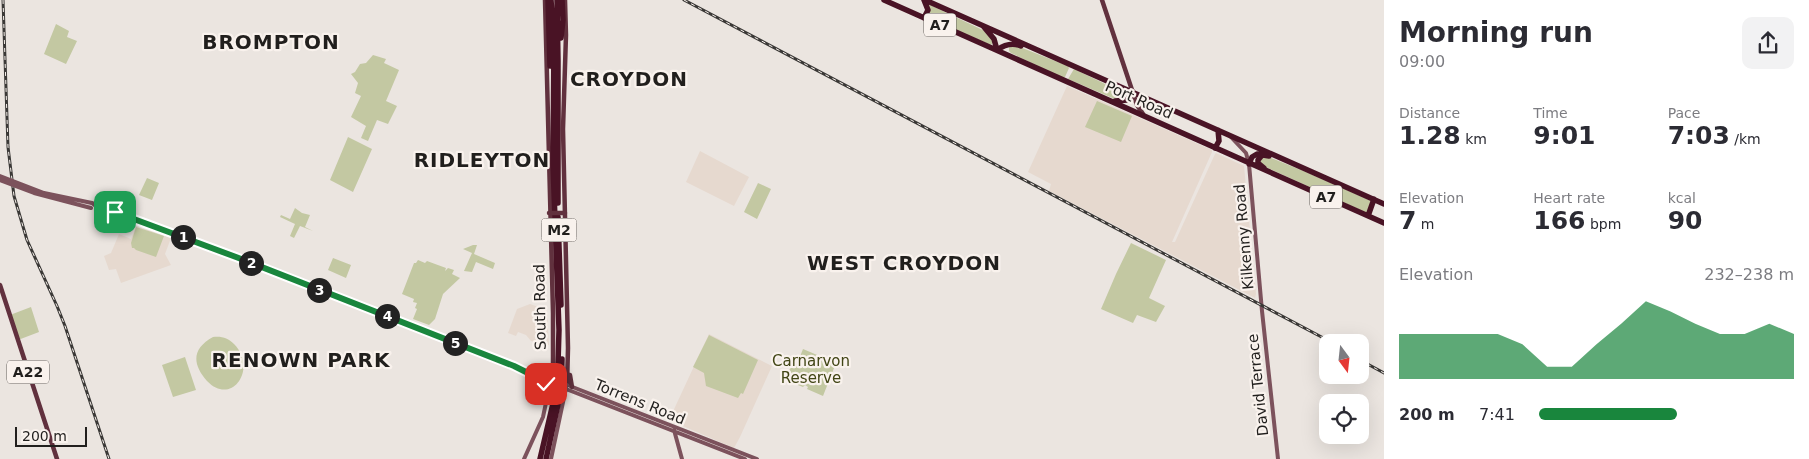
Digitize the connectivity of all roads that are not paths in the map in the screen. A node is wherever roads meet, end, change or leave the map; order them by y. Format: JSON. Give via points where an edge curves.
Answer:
{"nodes":[{"id":1,"x":548,"y":0,"type":"edge"},
{"id":2,"x":557,"y":0,"type":"edge"},
{"id":3,"x":563,"y":0,"type":"edge"},
{"id":4,"x":884,"y":0,"type":"edge"},
{"id":5,"x":924,"y":0,"type":"edge"},
{"id":6,"x":1102,"y":0,"type":"edge"},
{"id":7,"x":924,"y":18,"type":"junction"},
{"id":8,"x":984,"y":26,"type":"junction"},
{"id":9,"x":1010,"y":44,"type":"junction"},
{"id":10,"x":1030,"y":46,"type":"junction"},
{"id":11,"x":997,"y":50,"type":"junction"},
{"id":12,"x":1012,"y":57,"type":"junction"},
{"id":13,"x":558,"y":60,"type":"junction"},
{"id":14,"x":1124,"y":88,"type":"junction"},
{"id":15,"x":1133,"y":92,"type":"junction"},
{"id":16,"x":1127,"y":100,"type":"junction"},
{"id":17,"x":1112,"y":101,"type":"junction"},
{"id":18,"x":1146,"y":117,"type":"junction"},
{"id":19,"x":1218,"y":130,"type":"junction"},
{"id":20,"x":1230,"y":136,"type":"junction"},
{"id":21,"x":1215,"y":148,"type":"junction"},
{"id":22,"x":1263,"y":154,"type":"junction"},
{"id":23,"x":1278,"y":156,"type":"junction"},
{"id":24,"x":1249,"y":164,"type":"junction"},
{"id":25,"x":1267,"y":172,"type":"junction"},
{"id":26,"x":0,"y":176,"type":"edge"},
{"id":27,"x":0,"y":180,"type":"edge"},
{"id":28,"x":1374,"y":199,"type":"junction"},
{"id":29,"x":1384,"y":204,"type":"edge"},
{"id":30,"x":91,"y":205,"type":"junction"},
{"id":31,"x":549,"y":213,"type":"junction"},
{"id":32,"x":565,"y":213,"type":"junction"},
{"id":33,"x":1368,"y":216,"type":"junction"},
{"id":34,"x":1384,"y":223,"type":"edge"},
{"id":35,"x":0,"y":285,"type":"edge"},
{"id":36,"x":0,"y":293,"type":"edge"},
{"id":37,"x":1261,"y":308,"type":"joint"},
{"id":38,"x":552,"y":371,"type":"junction"},
{"id":39,"x":541,"y":377,"type":"junction"},
{"id":40,"x":551,"y":381,"type":"junction"},
{"id":41,"x":568,"y":387,"type":"junction"},
{"id":42,"x":548,"y":393,"type":"junction"},
{"id":43,"x":579,"y":394,"type":"junction"},
{"id":44,"x":564,"y":398,"type":"junction"},
{"id":45,"x":674,"y":429,"type":"junction"},
{"id":46,"x":56,"y":459,"type":"edge"},
{"id":47,"x":524,"y":459,"type":"edge"},
{"id":48,"x":540,"y":459,"type":"edge"},
{"id":49,"x":546,"y":459,"type":"edge"},
{"id":50,"x":551,"y":459,"type":"edge"},
{"id":51,"x":682,"y":459,"type":"edge"},
{"id":52,"x":745,"y":459,"type":"edge"},
{"id":53,"x":757,"y":459,"type":"edge"},
{"id":54,"x":1278,"y":459,"type":"edge"}],
"edges":[{"from":1,"to":31,"type":"main road","name":"South Road"},
{"from":1,"to":48,"type":"highway","number":"M2","via":[[559,330],[555,395]]},
{"from":2,"to":13,"type":"highway","number":"M2"},
{"from":3,"to":13,"type":"highway"},
{"from":3,"to":32,"type":"main road","name":"South Road","via":[[566,35]]},
{"from":4,"to":7,"type":"highway","name":"Port Road","number":"A7"},
{"from":5,"to":7,"type":"highway","via":[[928,10]]},
{"from":5,"to":8,"type":"highway","name":"Port Road","number":"A7"},
{"from":6,"to":15,"type":"main road"},
{"from":7,"to":11,"type":"highway","name":"Port Road","number":"A7"},
{"from":8,"to":10,"type":"highway","name":"Port Road","number":"A7"},
{"from":8,"to":11,"type":"highway","via":[[994,39]]},
{"from":9,"to":10,"type":"highway"},
{"from":9,"to":11,"type":"highway"},
{"from":9,"to":12,"type":"highway","via":[[1006,49]]},
{"from":10,"to":14,"type":"highway","name":"Port Road","number":"A7"},
{"from":11,"to":12,"type":"highway","name":"Port Road","number":"A7"},
{"from":12,"to":17,"type":"highway","name":"Port Road","number":"A7"},
{"from":13,"to":49,"type":"highway","number":"M2","via":[[562,362],[559,398]]},
{"from":14,"to":15,"type":"highway","name":"Port Road","number":"A7"},
{"from":14,"to":16,"type":"highway"},
{"from":15,"to":16,"type":"highway"},
{"from":15,"to":18,"type":"main road","via":[[1139,109]]},
{"from":15,"to":19,"type":"highway","name":"Port Road","number":"A7"},
{"from":16,"to":17,"type":"highway"},
{"from":17,"to":18,"type":"highway","name":"Port Road","number":"A7"},
{"from":18,"to":21,"type":"highway","name":"Port Road","number":"A7"},
{"from":19,"to":20,"type":"highway","name":"Port Road","number":"A7"},
{"from":19,"to":21,"type":"highway","via":[[1219,140]]},
{"from":20,"to":23,"type":"highway","name":"Port Road","number":"A7"},
{"from":20,"to":24,"type":"main road","via":[[1246,153]]},
{"from":21,"to":24,"type":"highway","name":"Port Road","number":"A7"},
{"from":22,"to":23,"type":"highway","via":[[1273,158]]},
{"from":22,"to":24,"type":"highway","via":[[1254,155]]},
{"from":22,"to":25,"type":"highway","via":[[1258,163]]},
{"from":23,"to":28,"type":"highway","name":"Port Road","number":"A7"},
{"from":24,"to":25,"type":"highway","name":"Port Road","number":"A7"},
{"from":24,"to":37,"type":"main road","name":"Kilkenny Road"},
{"from":25,"to":33,"type":"highway","name":"Port Road","number":"A7"},
{"from":26,"to":30,"type":"main road","name":"Torrens Road","bridge":true,"via":[[44,193]]},
{"from":27,"to":30,"type":"main road","name":"Torrens Road","bridge":true,"via":[[34,193]]},
{"from":28,"to":29,"type":"highway","name":"Port Road","number":"A7"},
{"from":28,"to":33,"type":"highway"},
{"from":30,"to":39,"type":"main road","name":"Torrens Road","via":[[236,257]]},
{"from":31,"to":32,"type":"main road","bridge":true},
{"from":31,"to":38,"type":"main road","name":"South Road"},
{"from":32,"to":41,"type":"main road","name":"South Road"},
{"from":33,"to":34,"type":"highway","name":"Port Road","number":"A7"},
{"from":35,"to":46,"type":"main road","number":"A22"},
{"from":36,"to":46,"type":"main road","number":"A22"},
{"from":37,"to":54,"type":"main road","name":"David Terrace"},
{"from":38,"to":39,"type":"main road"},
{"from":38,"to":40,"type":"main road","name":"South Road"},
{"from":39,"to":40,"type":"main road","name":"Torrens Road"},
{"from":39,"to":42,"type":"main road"},
{"from":40,"to":41,"type":"main road","name":"Torrens Road","bridge":true},
{"from":40,"to":42,"type":"main road","name":"South Road"},
{"from":41,"to":43,"type":"main road","name":"Torrens Road"},
{"from":41,"to":44,"type":"main road","name":"South Road"},
{"from":41,"to":45,"type":"main road","name":"Torrens Road"},
{"from":42,"to":47,"type":"main road","name":"South Road","via":[[543,417]]},
{"from":43,"to":44,"type":"main road"},
{"from":43,"to":45,"type":"main road","name":"Torrens Road"},
{"from":44,"to":50,"type":"main road","name":"South Road"},
{"from":45,"to":51,"type":"main road"},
{"from":45,"to":52,"type":"main road","name":"Torrens Road"},
{"from":45,"to":53,"type":"main road","name":"Torrens Road"}]}
